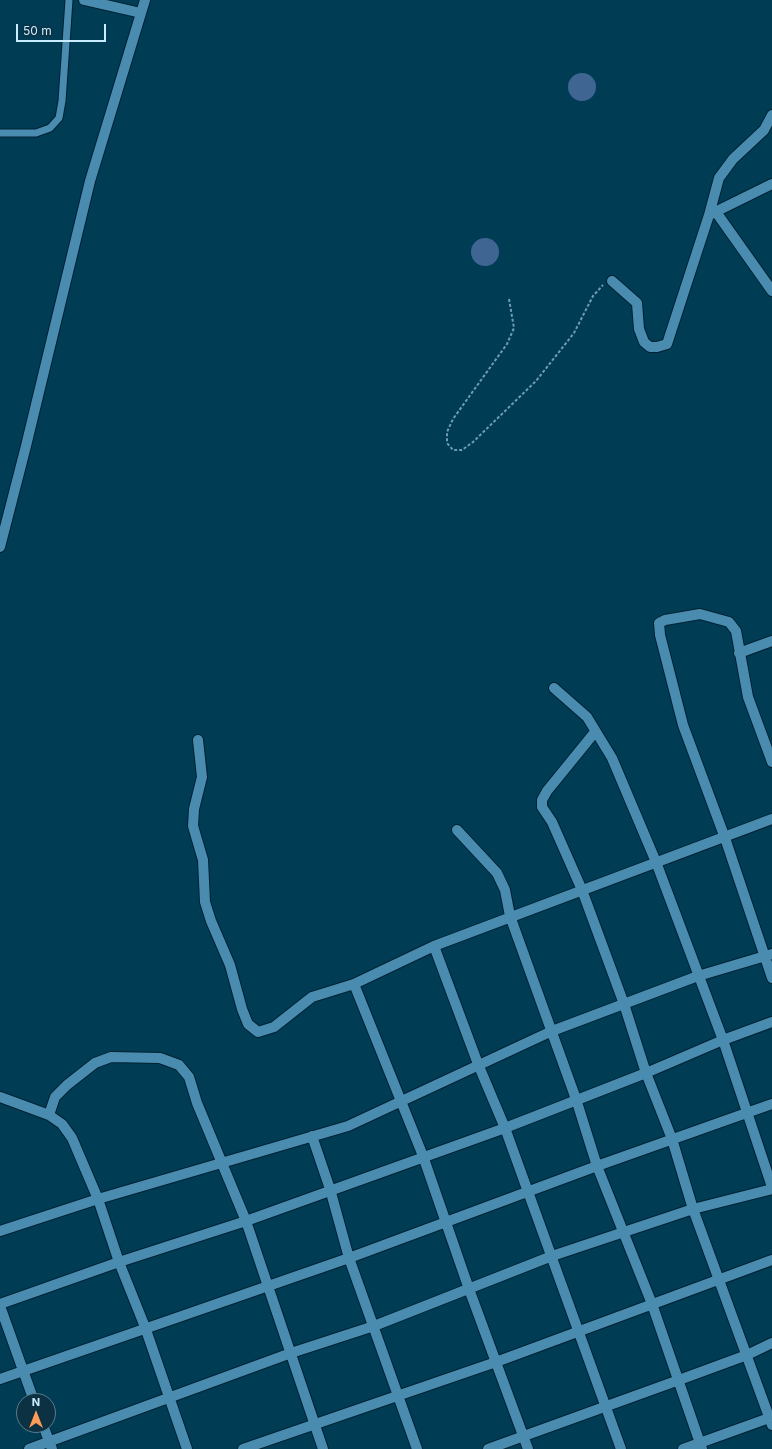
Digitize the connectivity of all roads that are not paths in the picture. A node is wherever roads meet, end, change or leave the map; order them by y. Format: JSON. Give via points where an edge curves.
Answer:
{"nodes":[{"id":1,"x":69,"y":0,"type":"edge"},
{"id":2,"x":84,"y":0,"type":"edge"},
{"id":3,"x":145,"y":0,"type":"edge"},
{"id":4,"x":141,"y":13,"type":"junction"},
{"id":5,"x":772,"y":115,"type":"edge"},
{"id":6,"x":0,"y":133,"type":"edge"},
{"id":7,"x":772,"y":184,"type":"edge"},
{"id":8,"x":713,"y":213,"type":"junction"},
{"id":9,"x":612,"y":281,"type":"road end"},
{"id":10,"x":772,"y":291,"type":"edge"},
{"id":11,"x":0,"y":547,"type":"edge"},
{"id":12,"x":772,"y":640,"type":"edge"},
{"id":13,"x":739,"y":653,"type":"junction"},
{"id":14,"x":554,"y":688,"type":"dead end"},
{"id":15,"x":596,"y":732,"type":"junction"},
{"id":16,"x":198,"y":740,"type":"dead end"},
{"id":17,"x":769,"y":740,"type":"edge"},
{"id":18,"x":772,"y":762,"type":"edge"},
{"id":19,"x":772,"y":818,"type":"edge"},
{"id":20,"x":458,"y":830,"type":"dead end"},
{"id":21,"x":725,"y":838,"type":"junction"},
{"id":22,"x":656,"y":862,"type":"junction"},
{"id":23,"x":582,"y":890,"type":"junction"},
{"id":24,"x":510,"y":916,"type":"junction"},
{"id":25,"x":434,"y":946,"type":"junction"},
{"id":26,"x":769,"y":955,"type":"edge"},
{"id":27,"x":698,"y":976,"type":"junction"},
{"id":28,"x":772,"y":978,"type":"edge"},
{"id":29,"x":354,"y":984,"type":"junction"},
{"id":30,"x":624,"y":1004,"type":"junction"},
{"id":31,"x":772,"y":1022,"type":"edge"},
{"id":32,"x":552,"y":1031,"type":"junction"},
{"id":33,"x":723,"y":1040,"type":"junction"},
{"id":34,"x":478,"y":1064,"type":"junction"},
{"id":35,"x":646,"y":1073,"type":"junction"},
{"id":36,"x":0,"y":1097,"type":"edge"},
{"id":37,"x":576,"y":1099,"type":"junction"},
{"id":38,"x":401,"y":1101,"type":"junction"},
{"id":39,"x":772,"y":1104,"type":"edge"},
{"id":40,"x":748,"y":1113,"type":"junction"},
{"id":41,"x":49,"y":1115,"type":"junction"},
{"id":42,"x":505,"y":1128,"type":"junction"},
{"id":43,"x":312,"y":1136,"type":"junction"},
{"id":44,"x":672,"y":1139,"type":"junction"},
{"id":45,"x":423,"y":1156,"type":"junction"},
{"id":46,"x":223,"y":1163,"type":"junction"},
{"id":47,"x":597,"y":1166,"type":"junction"},
{"id":48,"x":772,"y":1188,"type":"edge"},
{"id":49,"x":330,"y":1189,"type":"junction"},
{"id":50,"x":527,"y":1191,"type":"junction"},
{"id":51,"x":98,"y":1199,"type":"junction"},
{"id":52,"x":693,"y":1209,"type":"junction"},
{"id":53,"x":246,"y":1221,"type":"junction"},
{"id":54,"x":446,"y":1222,"type":"junction"},
{"id":55,"x":0,"y":1231,"type":"edge"},
{"id":56,"x":624,"y":1231,"type":"junction"},
{"id":57,"x":552,"y":1256,"type":"junction"},
{"id":58,"x":349,"y":1258,"type":"junction"},
{"id":59,"x":772,"y":1260,"type":"edge"},
{"id":60,"x":119,"y":1262,"type":"junction"},
{"id":61,"x":718,"y":1279,"type":"junction"},
{"id":62,"x":268,"y":1286,"type":"junction"},
{"id":63,"x":469,"y":1289,"type":"junction"},
{"id":64,"x":652,"y":1304,"type":"junction"},
{"id":65,"x":0,"y":1305,"type":"edge"},
{"id":66,"x":374,"y":1326,"type":"junction"},
{"id":67,"x":145,"y":1327,"type":"junction"},
{"id":68,"x":577,"y":1331,"type":"junction"},
{"id":69,"x":772,"y":1343,"type":"edge"},
{"id":70,"x":291,"y":1353,"type":"junction"},
{"id":71,"x":747,"y":1355,"type":"junction"},
{"id":72,"x":496,"y":1362,"type":"junction"},
{"id":73,"x":23,"y":1370,"type":"junction"},
{"id":74,"x":0,"y":1379,"type":"edge"},
{"id":75,"x":679,"y":1380,"type":"junction"},
{"id":76,"x":31,"y":1393,"type":"edge"},
{"id":77,"x":399,"y":1396,"type":"junction"},
{"id":78,"x":169,"y":1398,"type":"junction"},
{"id":79,"x":607,"y":1407,"type":"junction"},
{"id":80,"x":771,"y":1420,"type":"edge"},
{"id":81,"x":315,"y":1425,"type":"junction"},
{"id":82,"x":46,"y":1433,"type":"edge"},
{"id":83,"x":524,"y":1437,"type":"junction"},
{"id":84,"x":50,"y":1445,"type":"edge"},
{"id":85,"x":701,"y":1446,"type":"edge"},
{"id":86,"x":29,"y":1449,"type":"edge"},
{"id":87,"x":187,"y":1449,"type":"edge"},
{"id":88,"x":243,"y":1449,"type":"edge"},
{"id":89,"x":324,"y":1449,"type":"edge"},
{"id":90,"x":417,"y":1449,"type":"edge"},
{"id":91,"x":488,"y":1449,"type":"edge"},
{"id":92,"x":528,"y":1449,"type":"edge"},
{"id":93,"x":621,"y":1449,"type":"edge"},
{"id":94,"x":683,"y":1449,"type":"edge"}],
"edges":[{"from":1,"to":6,"type":"lane","via":[[62,101],[58,118],[50,128],[36,133]]},
{"from":2,"to":4,"type":"street"},
{"from":3,"to":4,"type":"street"},
{"from":4,"to":11,"type":"street","via":[[90,181]]},
{"from":5,"to":8,"type":"street","via":[[764,130],[733,159],[719,178]]},
{"from":7,"to":8,"type":"street"},
{"from":8,"to":9,"type":"street","via":[[667,344],[650,347],[644,342],[639,329],[637,302]]},
{"from":8,"to":10,"type":"street"},
{"from":12,"to":13,"type":"street"},
{"from":13,"to":17,"type":"street","via":[[748,697]]},
{"from":13,"to":21,"type":"street","via":[[736,632],[729,622],[700,614],[660,623],[660,635],[683,725]]},
{"from":14,"to":15,"type":"street","via":[[587,718]]},
{"from":15,"to":22,"type":"street","via":[[612,758]]},
{"from":15,"to":23,"type":"street","via":[[542,800],[542,807],[552,822]]},
{"from":16,"to":29,"type":"street","via":[[202,778],[194,809],[193,826],[203,860],[205,902],[230,965],[248,1024],[258,1032],[274,1027],[312,998]]},
{"from":17,"to":18,"type":"street"},
{"from":19,"to":21,"type":"street"},
{"from":20,"to":24,"type":"street","via":[[497,873],[505,890]]},
{"from":21,"to":22,"type":"street"},
{"from":21,"to":26,"type":"street"},
{"from":22,"to":23,"type":"street"},
{"from":22,"to":27,"type":"street"},
{"from":23,"to":24,"type":"street"},
{"from":23,"to":30,"type":"street"},
{"from":24,"to":25,"type":"street"},
{"from":24,"to":32,"type":"street"},
{"from":25,"to":29,"type":"street"},
{"from":25,"to":34,"type":"street"},
{"from":26,"to":27,"type":"street"},
{"from":26,"to":28,"type":"street"},
{"from":27,"to":30,"type":"street"},
{"from":27,"to":33,"type":"street"},
{"from":29,"to":38,"type":"street"},
{"from":30,"to":32,"type":"street"},
{"from":30,"to":35,"type":"street"},
{"from":31,"to":33,"type":"street"},
{"from":32,"to":34,"type":"street"},
{"from":32,"to":37,"type":"street"},
{"from":33,"to":35,"type":"street"},
{"from":33,"to":40,"type":"street"},
{"from":34,"to":38,"type":"street"},
{"from":34,"to":42,"type":"street"},
{"from":35,"to":37,"type":"street"},
{"from":35,"to":44,"type":"street"},
{"from":36,"to":41,"type":"street"},
{"from":37,"to":42,"type":"street"},
{"from":37,"to":47,"type":"street"},
{"from":38,"to":43,"type":"street","via":[[348,1126]]},
{"from":38,"to":45,"type":"street"},
{"from":39,"to":40,"type":"street"},
{"from":40,"to":44,"type":"street"},
{"from":40,"to":48,"type":"street"},
{"from":41,"to":46,"type":"street","via":[[55,1097],[95,1063],[111,1056],[160,1058],[179,1065],[189,1077]]},
{"from":41,"to":51,"type":"street","via":[[62,1124],[72,1138]]},
{"from":42,"to":45,"type":"street"},
{"from":42,"to":50,"type":"street"},
{"from":43,"to":46,"type":"street"},
{"from":43,"to":49,"type":"street"},
{"from":44,"to":47,"type":"street"},
{"from":44,"to":52,"type":"street"},
{"from":45,"to":49,"type":"street"},
{"from":45,"to":54,"type":"street"},
{"from":46,"to":51,"type":"street"},
{"from":46,"to":53,"type":"street"},
{"from":47,"to":50,"type":"street"},
{"from":47,"to":56,"type":"street"},
{"from":48,"to":52,"type":"street"},
{"from":49,"to":53,"type":"street"},
{"from":49,"to":58,"type":"street"},
{"from":50,"to":54,"type":"street"},
{"from":50,"to":57,"type":"street"},
{"from":51,"to":55,"type":"street"},
{"from":51,"to":60,"type":"street"},
{"from":52,"to":56,"type":"street"},
{"from":52,"to":61,"type":"street"},
{"from":53,"to":60,"type":"street"},
{"from":53,"to":62,"type":"street"},
{"from":54,"to":58,"type":"street"},
{"from":54,"to":63,"type":"street"},
{"from":56,"to":57,"type":"street"},
{"from":56,"to":64,"type":"street"},
{"from":57,"to":63,"type":"street"},
{"from":57,"to":68,"type":"street"},
{"from":58,"to":62,"type":"street"},
{"from":58,"to":66,"type":"street"},
{"from":59,"to":61,"type":"street"},
{"from":60,"to":65,"type":"street"},
{"from":60,"to":67,"type":"street"},
{"from":61,"to":64,"type":"street"},
{"from":61,"to":71,"type":"street"},
{"from":62,"to":67,"type":"street"},
{"from":62,"to":70,"type":"street"},
{"from":63,"to":66,"type":"street"},
{"from":63,"to":72,"type":"street"},
{"from":64,"to":68,"type":"street"},
{"from":64,"to":75,"type":"street"},
{"from":65,"to":73,"type":"street"},
{"from":66,"to":70,"type":"street"},
{"from":66,"to":77,"type":"street"},
{"from":67,"to":73,"type":"street"},
{"from":67,"to":78,"type":"street"},
{"from":68,"to":72,"type":"street"},
{"from":68,"to":79,"type":"street"},
{"from":69,"to":71,"type":"street"},
{"from":70,"to":78,"type":"street"},
{"from":70,"to":81,"type":"street"},
{"from":71,"to":75,"type":"street"},
{"from":71,"to":80,"type":"street"},
{"from":72,"to":77,"type":"street"},
{"from":72,"to":83,"type":"street"},
{"from":73,"to":74,"type":"street"},
{"from":73,"to":76,"type":"street"},
{"from":75,"to":79,"type":"street"},
{"from":75,"to":85,"type":"street"},
{"from":77,"to":81,"type":"street"},
{"from":77,"to":90,"type":"street"},
{"from":78,"to":84,"type":"street"},
{"from":78,"to":87,"type":"street"},
{"from":79,"to":83,"type":"street"},
{"from":79,"to":93,"type":"street"},
{"from":80,"to":85,"type":"street"},
{"from":81,"to":88,"type":"street"},
{"from":81,"to":89,"type":"street"},
{"from":82,"to":84,"type":"street"},
{"from":83,"to":91,"type":"street"},
{"from":83,"to":92,"type":"street"},
{"from":84,"to":86,"type":"street"},
{"from":85,"to":94,"type":"street"}]}
